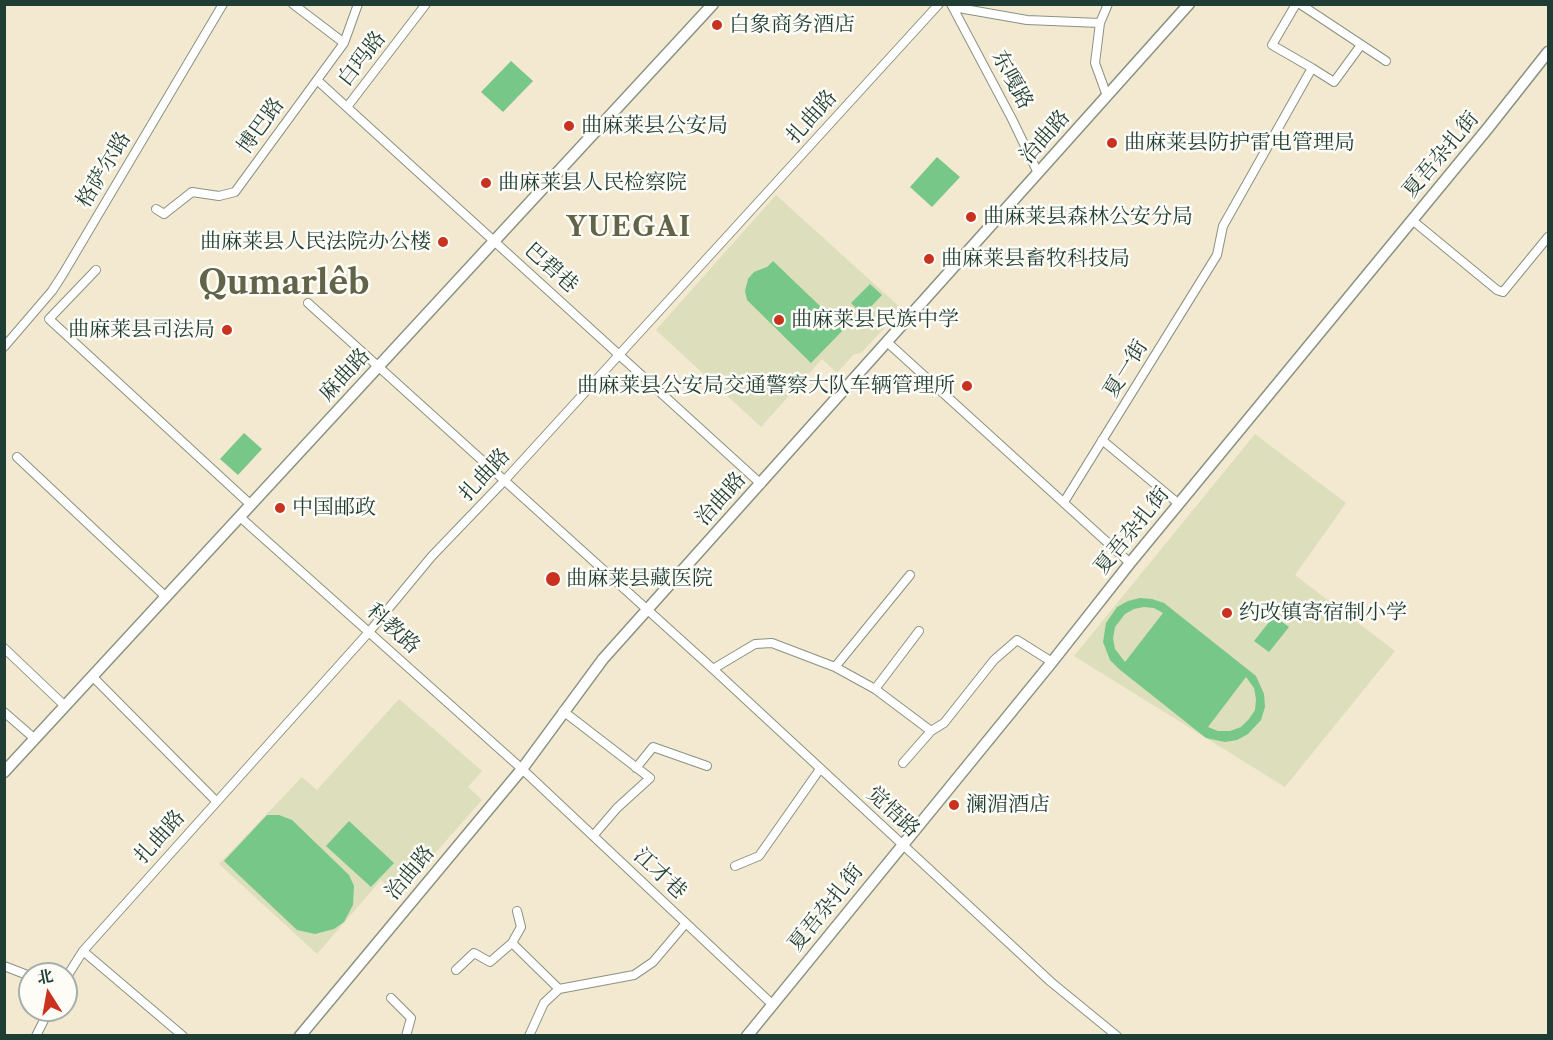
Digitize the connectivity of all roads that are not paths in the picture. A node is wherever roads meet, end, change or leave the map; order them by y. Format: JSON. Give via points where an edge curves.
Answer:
{"nodes":[{"id":1,"x":223,"y":4,"type":"edge"},
{"id":2,"x":293,"y":4,"type":"edge"},
{"id":3,"x":358,"y":4,"type":"edge"},
{"id":4,"x":426,"y":4,"type":"edge"},
{"id":5,"x":713,"y":4,"type":"edge"},
{"id":6,"x":939,"y":4,"type":"edge"},
{"id":7,"x":1108,"y":4,"type":"edge"},
{"id":8,"x":1190,"y":4,"type":"edge"},
{"id":9,"x":1298,"y":4,"type":"edge"},
{"id":10,"x":952,"y":6,"type":"edge"},
{"id":11,"x":1100,"y":23,"type":"junction"},
{"id":12,"x":344,"y":43,"type":"junction"},
{"id":13,"x":1361,"y":45,"type":"junction"},
{"id":14,"x":1548,"y":52,"type":"edge"},
{"id":15,"x":1386,"y":61,"type":"dead end"},
{"id":16,"x":1312,"y":68,"type":"junction"},
{"id":17,"x":317,"y":80,"type":"junction"},
{"id":18,"x":1107,"y":96,"type":"junction"},
{"id":19,"x":347,"y":107,"type":"junction"},
{"id":20,"x":1038,"y":173,"type":"junction"},
{"id":21,"x":156,"y":209,"type":"dead end"},
{"id":22,"x":1412,"y":220,"type":"junction"},
{"id":23,"x":1548,"y":237,"type":"edge"},
{"id":24,"x":495,"y":242,"type":"junction"},
{"id":25,"x":96,"y":270,"type":"dead end"},
{"id":26,"x":308,"y":303,"type":"dead end"},
{"id":27,"x":887,"y":342,"type":"junction"},
{"id":28,"x":4,"y":347,"type":"edge"},
{"id":29,"x":620,"y":355,"type":"junction"},
{"id":30,"x":378,"y":368,"type":"junction"},
{"id":31,"x":1102,"y":440,"type":"junction"},
{"id":32,"x":17,"y":457,"type":"dead end"},
{"id":33,"x":504,"y":482,"type":"junction"},
{"id":34,"x":760,"y":484,"type":"junction"},
{"id":35,"x":1064,"y":502,"type":"junction"},
{"id":36,"x":1179,"y":504,"type":"junction"},
{"id":37,"x":251,"y":505,"type":"junction"},
{"id":38,"x":240,"y":517,"type":"junction"},
{"id":39,"x":1130,"y":563,"type":"junction"},
{"id":40,"x":910,"y":575,"type":"dead end"},
{"id":41,"x":166,"y":597,"type":"junction"},
{"id":42,"x":647,"y":611,"type":"junction"},
{"id":43,"x":919,"y":631,"type":"dead end"},
{"id":44,"x":369,"y":632,"type":"junction"},
{"id":45,"x":4,"y":648,"type":"edge"},
{"id":46,"x":1052,"y":662,"type":"junction"},
{"id":47,"x":835,"y":667,"type":"junction"},
{"id":48,"x":712,"y":669,"type":"junction"},
{"id":49,"x":93,"y":677,"type":"junction"},
{"id":50,"x":875,"y":689,"type":"junction"},
{"id":51,"x":65,"y":706,"type":"junction"},
{"id":52,"x":563,"y":711,"type":"junction"},
{"id":53,"x":4,"y":712,"type":"edge"},
{"id":54,"x":931,"y":731,"type":"junction"},
{"id":55,"x":35,"y":739,"type":"junction"},
{"id":56,"x":903,"y":764,"type":"dead end"},
{"id":57,"x":707,"y":766,"type":"dead end"},
{"id":58,"x":636,"y":768,"type":"junction"},
{"id":59,"x":522,"y":769,"type":"junction"},
{"id":60,"x":820,"y":769,"type":"junction"},
{"id":61,"x":4,"y":772,"type":"edge"},
{"id":62,"x":216,"y":801,"type":"junction"},
{"id":63,"x":593,"y":836,"type":"junction"},
{"id":64,"x":903,"y":846,"type":"junction"},
{"id":65,"x":735,"y":866,"type":"dead end"},
{"id":66,"x":517,"y":911,"type":"dead end"},
{"id":67,"x":687,"y":923,"type":"junction"},
{"id":68,"x":512,"y":943,"type":"junction"},
{"id":69,"x":83,"y":951,"type":"junction"},
{"id":70,"x":76,"y":962,"type":"edge"},
{"id":71,"x":456,"y":970,"type":"dead end"},
{"id":72,"x":559,"y":989,"type":"junction"},
{"id":73,"x":391,"y":998,"type":"dead end"},
{"id":74,"x":773,"y":1005,"type":"junction"},
{"id":75,"x":183,"y":1035,"type":"edge"},
{"id":76,"x":300,"y":1035,"type":"edge"},
{"id":77,"x":406,"y":1035,"type":"edge"},
{"id":78,"x":529,"y":1035,"type":"edge"},
{"id":79,"x":747,"y":1035,"type":"edge"},
{"id":80,"x":1117,"y":1035,"type":"edge"}],
"edges":[{"from":1,"to":28,"type":"street","name":"格萨尔路","via":[[63,274]]},
{"from":2,"to":12,"type":"street"},
{"from":3,"to":12,"type":"street","name":"博巴路"},
{"from":4,"to":19,"type":"street","name":"白玛路"},
{"from":5,"to":24,"type":"main road","name":"麻曲路"},
{"from":6,"to":29,"type":"street","name":"扎曲路"},
{"from":7,"to":11,"type":"street"},
{"from":8,"to":18,"type":"main road","name":"治曲路"},
{"from":9,"to":13,"type":"street"},
{"from":9,"to":16,"type":"street","via":[[1272,45]]},
{"from":10,"to":11,"type":"street","via":[[1027,20]]},
{"from":10,"to":20,"type":"street","name":"东嘎路"},
{"from":11,"to":18,"type":"street","via":[[1095,63]]},
{"from":12,"to":17,"type":"street","name":"博巴路"},
{"from":13,"to":15,"type":"street"},
{"from":13,"to":16,"type":"street","via":[[1334,82]]},
{"from":14,"to":22,"type":"main road","name":"夏吾杂扎街"},
{"from":16,"to":31,"type":"street","name":"夏一街","via":[[1223,226],[1217,255]]},
{"from":17,"to":19,"type":"street","name":"巴碧巷"},
{"from":17,"to":21,"type":"street","name":"博巴路","via":[[235,192],[219,196],[192,192],[164,214]]},
{"from":18,"to":20,"type":"main road","name":"治曲路"},
{"from":19,"to":24,"type":"street","name":"巴碧巷"},
{"from":20,"to":27,"type":"main road","name":"治曲路"},
{"from":22,"to":23,"type":"street","via":[[1503,292]]},
{"from":22,"to":36,"type":"main road","name":"夏吾杂扎街"},
{"from":24,"to":29,"type":"street","name":"巴碧巷"},
{"from":24,"to":30,"type":"main road","name":"麻曲路"},
{"from":25,"to":37,"type":"street","via":[[49,319]]},
{"from":26,"to":30,"type":"street","name":"觉悟路"},
{"from":27,"to":34,"type":"main road","name":"治曲路"},
{"from":27,"to":35,"type":"street"},
{"from":29,"to":33,"type":"street","name":"扎曲路"},
{"from":29,"to":34,"type":"street","name":"巴碧巷"},
{"from":30,"to":33,"type":"street","name":"觉悟路"},
{"from":30,"to":37,"type":"main road","name":"麻曲路"},
{"from":31,"to":35,"type":"street","name":"夏一街"},
{"from":31,"to":36,"type":"street"},
{"from":32,"to":41,"type":"street"},
{"from":33,"to":42,"type":"street","name":"觉悟路"},
{"from":33,"to":44,"type":"street","name":"扎曲路","via":[[432,556]]},
{"from":34,"to":42,"type":"main road","name":"治曲路"},
{"from":35,"to":39,"type":"street"},
{"from":36,"to":39,"type":"main road","name":"夏吾杂扎街"},
{"from":37,"to":38,"type":"main road","name":"麻曲路"},
{"from":38,"to":41,"type":"main road","name":"麻曲路"},
{"from":38,"to":44,"type":"street","name":"科教路"},
{"from":39,"to":46,"type":"main road","name":"夏吾杂扎街"},
{"from":40,"to":47,"type":"street"},
{"from":41,"to":49,"type":"main road","name":"麻曲路"},
{"from":42,"to":48,"type":"street","name":"觉悟路"},
{"from":42,"to":52,"type":"main road","name":"治曲路"},
{"from":43,"to":50,"type":"street"},
{"from":44,"to":59,"type":"street","name":"科教路"},
{"from":44,"to":62,"type":"street","name":"扎曲路"},
{"from":45,"to":51,"type":"street"},
{"from":46,"to":54,"type":"street","via":[[1017,640],[994,660],[944,723]]},
{"from":46,"to":64,"type":"main road","name":"夏吾杂扎街"},
{"from":47,"to":48,"type":"street","via":[[772,644],[754,644]]},
{"from":47,"to":50,"type":"street"},
{"from":48,"to":60,"type":"street","name":"觉悟路"},
{"from":49,"to":51,"type":"main road","name":"麻曲路"},
{"from":49,"to":62,"type":"street"},
{"from":50,"to":54,"type":"street"},
{"from":51,"to":55,"type":"main road","name":"麻曲路"},
{"from":52,"to":58,"type":"street"},
{"from":52,"to":59,"type":"main road","name":"治曲路"},
{"from":53,"to":55,"type":"street"},
{"from":54,"to":56,"type":"street"},
{"from":55,"to":61,"type":"main road","name":"麻曲路"},
{"from":57,"to":58,"type":"street","via":[[652,747]]},
{"from":58,"to":63,"type":"street","via":[[650,778]]},
{"from":59,"to":63,"type":"street","name":"江才巷"},
{"from":59,"to":76,"type":"main road","name":"治曲路"},
{"from":60,"to":64,"type":"street","name":"觉悟路"},
{"from":60,"to":65,"type":"street","via":[[759,855]]},
{"from":62,"to":69,"type":"street","name":"扎曲路"},
{"from":63,"to":67,"type":"street","name":"江才巷"},
{"from":64,"to":74,"type":"main road","name":"夏吾杂扎街"},
{"from":64,"to":80,"type":"street","name":"觉悟路","via":[[1051,981]]},
{"from":66,"to":68,"type":"street","via":[[521,927]]},
{"from":67,"to":72,"type":"street","via":[[653,962],[634,975]]},
{"from":67,"to":74,"type":"street","name":"江才巷"},
{"from":68,"to":71,"type":"street","via":[[490,962],[474,953]]},
{"from":68,"to":72,"type":"street"},
{"from":69,"to":70,"type":"street","name":"扎曲路"},
{"from":69,"to":75,"type":"street"},
{"from":72,"to":78,"type":"street","via":[[544,1003]]},
{"from":73,"to":77,"type":"street","via":[[411,1018]]},
{"from":74,"to":79,"type":"main road","name":"夏吾杂扎街"}]}
